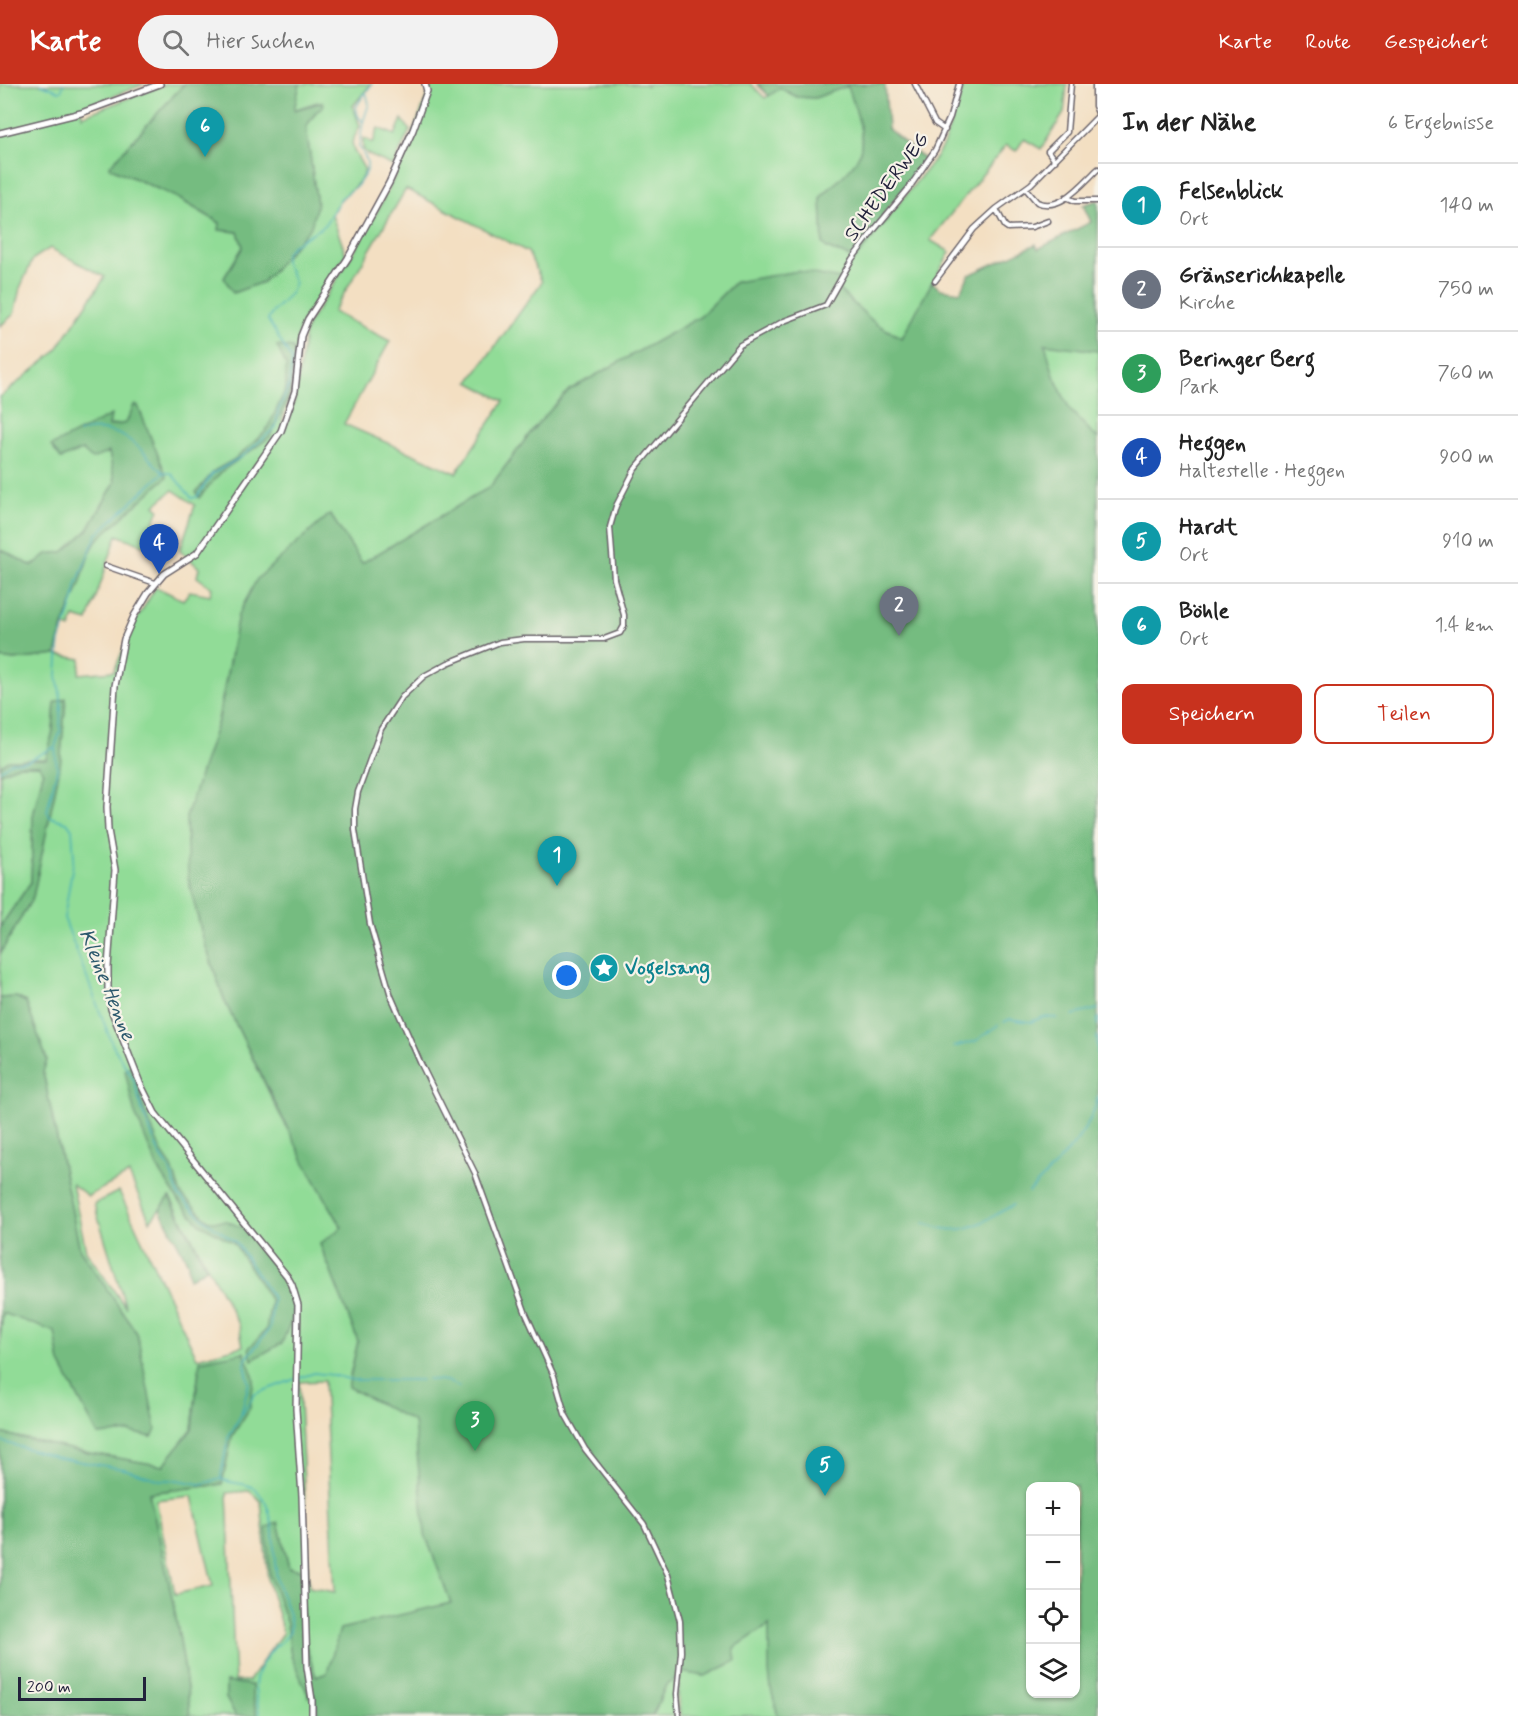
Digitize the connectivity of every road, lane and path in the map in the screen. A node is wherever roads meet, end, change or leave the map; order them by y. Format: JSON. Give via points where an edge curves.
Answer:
{"nodes":[{"id":1,"x":159,"y":84,"type":"edge"},
{"id":2,"x":425,"y":84,"type":"edge"},
{"id":3,"x":915,"y":84,"type":"edge"},
{"id":4,"x":959,"y":84,"type":"edge"},
{"id":5,"x":1071,"y":84,"type":"edge"},
{"id":6,"x":1095,"y":84,"type":"edge"},
{"id":7,"x":1098,"y":115,"type":"edge"},
{"id":8,"x":945,"y":130,"type":"junction"},
{"id":9,"x":0,"y":133,"type":"edge"},
{"id":10,"x":1055,"y":161,"type":"junction"},
{"id":11,"x":1098,"y":169,"type":"edge"},
{"id":12,"x":1026,"y":189,"type":"junction"},
{"id":13,"x":1066,"y":197,"type":"junction"},
{"id":14,"x":1098,"y":201,"type":"edge"},
{"id":15,"x":996,"y":208,"type":"junction"},
{"id":16,"x":1048,"y":221,"type":"dead end"},
{"id":17,"x":935,"y":281,"type":"dead end"},
{"id":18,"x":106,"y":566,"type":"dead end"},
{"id":19,"x":155,"y":583,"type":"junction"},
{"id":20,"x":312,"y":1716,"type":"edge"},
{"id":21,"x":679,"y":1716,"type":"edge"}],
"edges":[{"from":1,"to":9,"type":"street","via":[[81,113]]},
{"from":2,"to":19,"type":"street","via":[[427,91],[380,201],[308,319],[301,336],[295,391],[277,437],[196,555]]},
{"from":3,"to":8,"type":"street","via":[[935,123]]},
{"from":4,"to":8,"type":"street","name":"SCHEDERWEG"},
{"from":5,"to":10,"type":"street","via":[[1066,132],[1048,151]]},
{"from":6,"to":7,"type":"street"},
{"from":7,"to":10,"type":"street"},
{"from":8,"to":21,"type":"street","name":"SCHEDERWEG","via":[[922,171],[852,260],[828,302],[740,345],[635,469],[616,506],[610,528],[614,579],[624,615],[620,633],[604,639],[500,642],[429,672],[410,688],[386,719],[372,750],[355,809],[357,849],[370,924],[400,1019],[475,1173],[565,1414],[585,1449],[644,1524],[668,1575],[680,1621]]},
{"from":10,"to":12,"type":"street"},
{"from":11,"to":13,"type":"street"},
{"from":12,"to":13,"type":"street","via":[[1041,204]]},
{"from":12,"to":15,"type":"street"},
{"from":13,"to":14,"type":"street"},
{"from":15,"to":16,"type":"street","via":[[1008,228],[1032,227]]},
{"from":15,"to":17,"type":"street","via":[[974,229]]},
{"from":18,"to":19,"type":"street"},
{"from":19,"to":20,"type":"street","via":[[126,633],[115,686],[107,807],[116,875],[108,949],[108,995],[151,1107],[287,1276],[295,1294],[296,1409]]}]}
